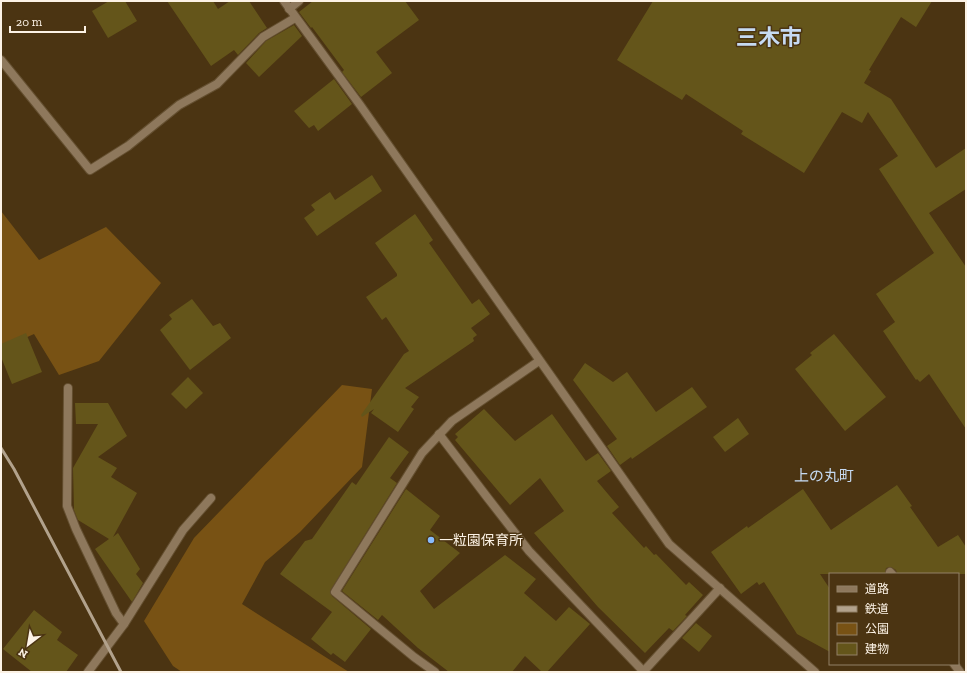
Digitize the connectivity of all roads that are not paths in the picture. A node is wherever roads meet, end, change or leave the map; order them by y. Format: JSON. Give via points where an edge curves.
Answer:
{"nodes":[{"id":1,"x":284,"y":1,"type":"edge"},
{"id":2,"x":299,"y":1,"type":"edge"},
{"id":3,"x":289,"y":9,"type":"junction"},
{"id":4,"x":295,"y":18,"type":"junction"},
{"id":5,"x":1,"y":60,"type":"edge"},
{"id":6,"x":539,"y":362,"type":"junction"},
{"id":7,"x":68,"y":388,"type":"dead end"},
{"id":8,"x":440,"y":434,"type":"junction"},
{"id":9,"x":211,"y":498,"type":"dead end"},
{"id":10,"x":720,"y":588,"type":"junction"},
{"id":11,"x":124,"y":624,"type":"junction"},
{"id":12,"x":88,"y":672,"type":"edge"},
{"id":13,"x":435,"y":672,"type":"edge"},
{"id":14,"x":643,"y":672,"type":"edge"},
{"id":15,"x":815,"y":672,"type":"edge"}],
"edges":[{"from":1,"to":3,"type":"street"},
{"from":2,"to":3,"type":"street"},
{"from":3,"to":4,"type":"street"},
{"from":4,"to":5,"type":"street","via":[[263,37],[217,84],[179,105],[128,146],[90,170]]},
{"from":4,"to":6,"type":"street","via":[[360,105]]},
{"from":6,"to":8,"type":"street","via":[[452,421]]},
{"from":6,"to":10,"type":"street","via":[[669,544]]},
{"from":7,"to":11,"type":"street","via":[[67,506],[116,613]]},
{"from":8,"to":13,"type":"street","via":[[422,454],[335,592]]},
{"from":8,"to":14,"type":"street","via":[[529,551]]},
{"from":9,"to":11,"type":"street","via":[[183,530]]},
{"from":10,"to":14,"type":"street"},
{"from":10,"to":15,"type":"street"},
{"from":11,"to":12,"type":"street"}]}
